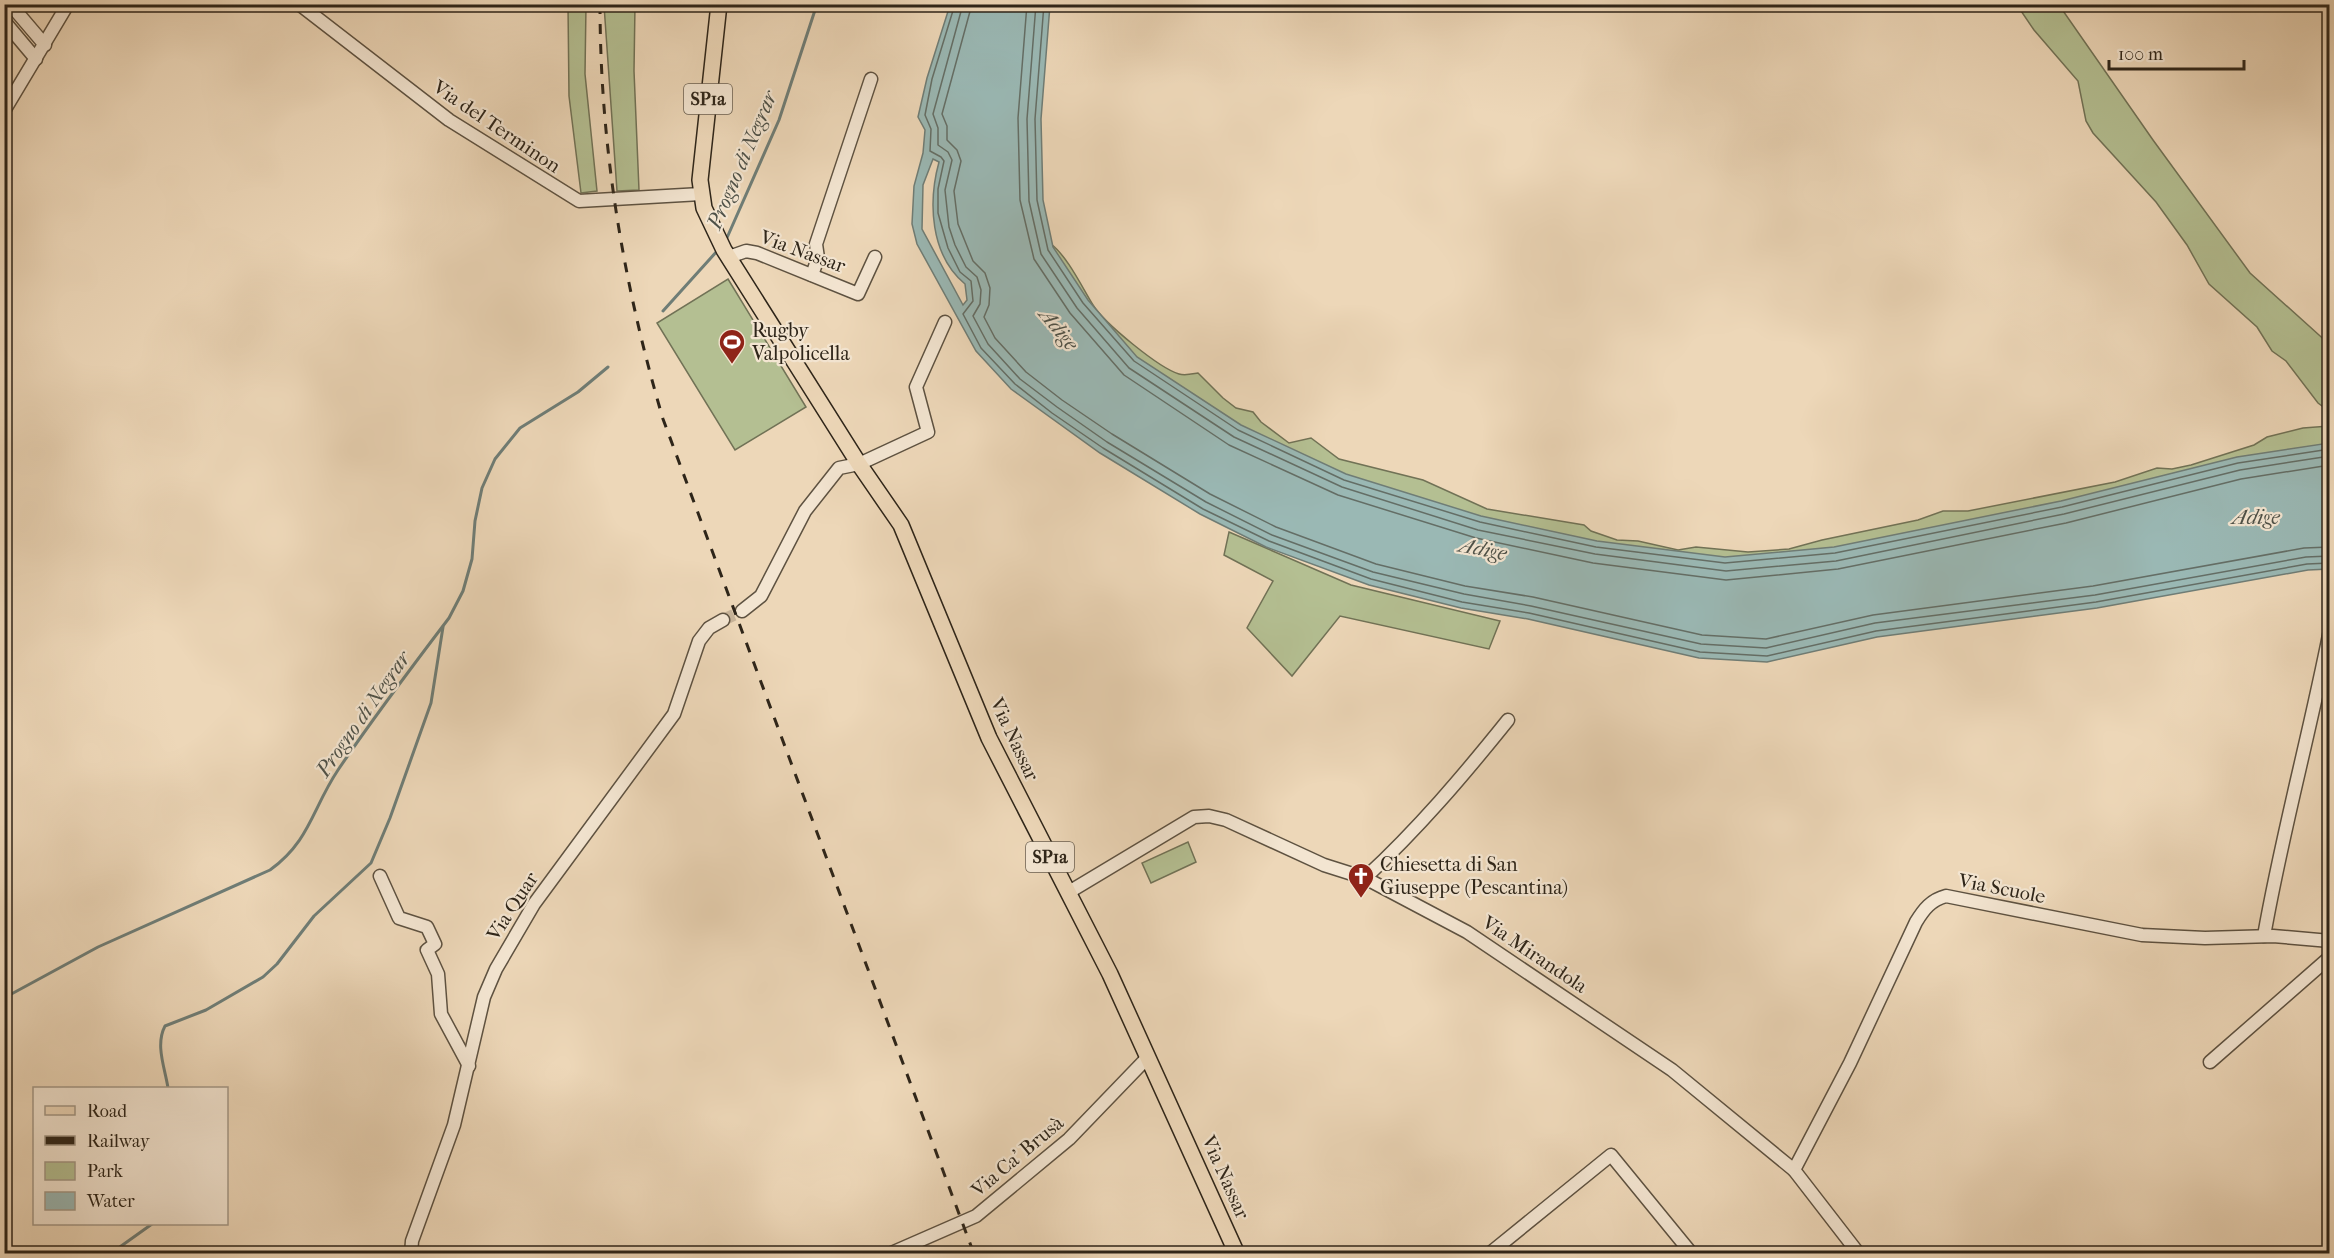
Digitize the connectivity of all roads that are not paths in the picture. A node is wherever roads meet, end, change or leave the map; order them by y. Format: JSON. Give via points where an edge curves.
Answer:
{"nodes":[{"id":1,"x":10,"y":4,"type":"edge"},
{"id":2,"x":68,"y":4,"type":"edge"},
{"id":3,"x":299,"y":4,"type":"edge"},
{"id":4,"x":719,"y":4,"type":"edge"},
{"id":5,"x":4,"y":21,"type":"edge"},
{"id":6,"x":45,"y":45,"type":"junction"},
{"id":7,"x":36,"y":59,"type":"junction"},
{"id":8,"x":871,"y":79,"type":"dead end"},
{"id":9,"x":4,"y":111,"type":"edge"},
{"id":10,"x":701,"y":194,"type":"junction"},
{"id":11,"x":726,"y":254,"type":"junction"},
{"id":12,"x":874,"y":256,"type":"dead end"},
{"id":13,"x":812,"y":275,"type":"junction"},
{"id":14,"x":945,"y":322,"type":"dead end"},
{"id":15,"x":858,"y":464,"type":"junction"},
{"id":16,"x":742,"y":611,"type":"tunnel mouth"},
{"id":17,"x":723,"y":621,"type":"tunnel mouth"},
{"id":18,"x":2330,"y":630,"type":"edge"},
{"id":19,"x":1508,"y":720,"type":"dead end"},
{"id":20,"x":380,"y":876,"type":"dead end"},
{"id":21,"x":1365,"y":878,"type":"junction"},
{"id":22,"x":1069,"y":892,"type":"junction"},
{"id":23,"x":2264,"y":936,"type":"junction"},
{"id":24,"x":2330,"y":941,"type":"edge"},
{"id":25,"x":2330,"y":957,"type":"edge"},
{"id":26,"x":1148,"y":1057,"type":"junction"},
{"id":27,"x":2210,"y":1062,"type":"dead end"},
{"id":28,"x":469,"y":1066,"type":"junction"},
{"id":29,"x":1794,"y":1170,"type":"junction"},
{"id":30,"x":411,"y":1254,"type":"edge"},
{"id":31,"x":889,"y":1254,"type":"edge"},
{"id":32,"x":1238,"y":1254,"type":"edge"},
{"id":33,"x":1489,"y":1254,"type":"edge"},
{"id":34,"x":1692,"y":1254,"type":"edge"},
{"id":35,"x":1859,"y":1254,"type":"edge"}],
"edges":[{"from":1,"to":6,"type":"street"},
{"from":2,"to":6,"type":"street"},
{"from":3,"to":10,"type":"street","name":"Via del Terminon","via":[[448,120],[570,197],[588,201]]},
{"from":4,"to":10,"type":"main road","name":"Via Nassar","number":"SP1a","via":[[700,166]]},
{"from":5,"to":7,"type":"street"},
{"from":6,"to":7,"type":"street"},
{"from":7,"to":9,"type":"street"},
{"from":8,"to":13,"type":"street","via":[[816,244],[818,258]]},
{"from":10,"to":11,"type":"main road","name":"Via Nassar","number":"SP1a"},
{"from":11,"to":13,"type":"street","name":"Via Nassar","via":[[757,253]]},
{"from":11,"to":15,"type":"main road","name":"Via Nassar","number":"SP1a"},
{"from":12,"to":13,"type":"street","name":"Via Nassar","via":[[858,294]]},
{"from":14,"to":15,"type":"street","via":[[916,387],[928,432]]},
{"from":15,"to":16,"type":"street","via":[[839,468],[804,511],[761,596]]},
{"from":15,"to":22,"type":"main road","name":"Via Nassar","number":"SP1a","via":[[902,525],[989,738]]},
{"from":17,"to":28,"type":"street","name":"Via Quar","via":[[709,628],[699,641],[674,714],[511,940],[484,997]]},
{"from":18,"to":23,"type":"street","via":[[2277,861]]},
{"from":19,"to":21,"type":"street","via":[[1453,789]]},
{"from":20,"to":28,"type":"street","via":[[399,918],[428,927],[435,944],[427,950],[438,974],[441,1014]]},
{"from":21,"to":22,"type":"street","name":"Via Mirandola","via":[[1324,865],[1209,816],[1194,817]]},
{"from":21,"to":29,"type":"street","name":"Via Mirandola","via":[[1467,932],[1672,1070]]},
{"from":22,"to":26,"type":"main road","name":"Via Nassar","number":"SP1a"},
{"from":23,"to":24,"type":"street","name":"Via Scuole"},
{"from":23,"to":29,"type":"street","name":"Via Scuole","via":[[2142,935],[1946,896],[1936,899],[1916,922],[1850,1063]]},
{"from":25,"to":27,"type":"street"},
{"from":26,"to":31,"type":"street","name":"Via Ca' Brusà","via":[[1069,1139],[976,1216]]},
{"from":26,"to":32,"type":"main road","name":"Via Nassar","number":"SP1a"},
{"from":28,"to":30,"type":"street","name":"Via Quar","via":[[454,1125],[411,1241]]},
{"from":29,"to":35,"type":"street","name":"Via Mirandola"},
{"from":33,"to":34,"type":"street","via":[[1611,1155]]}]}
